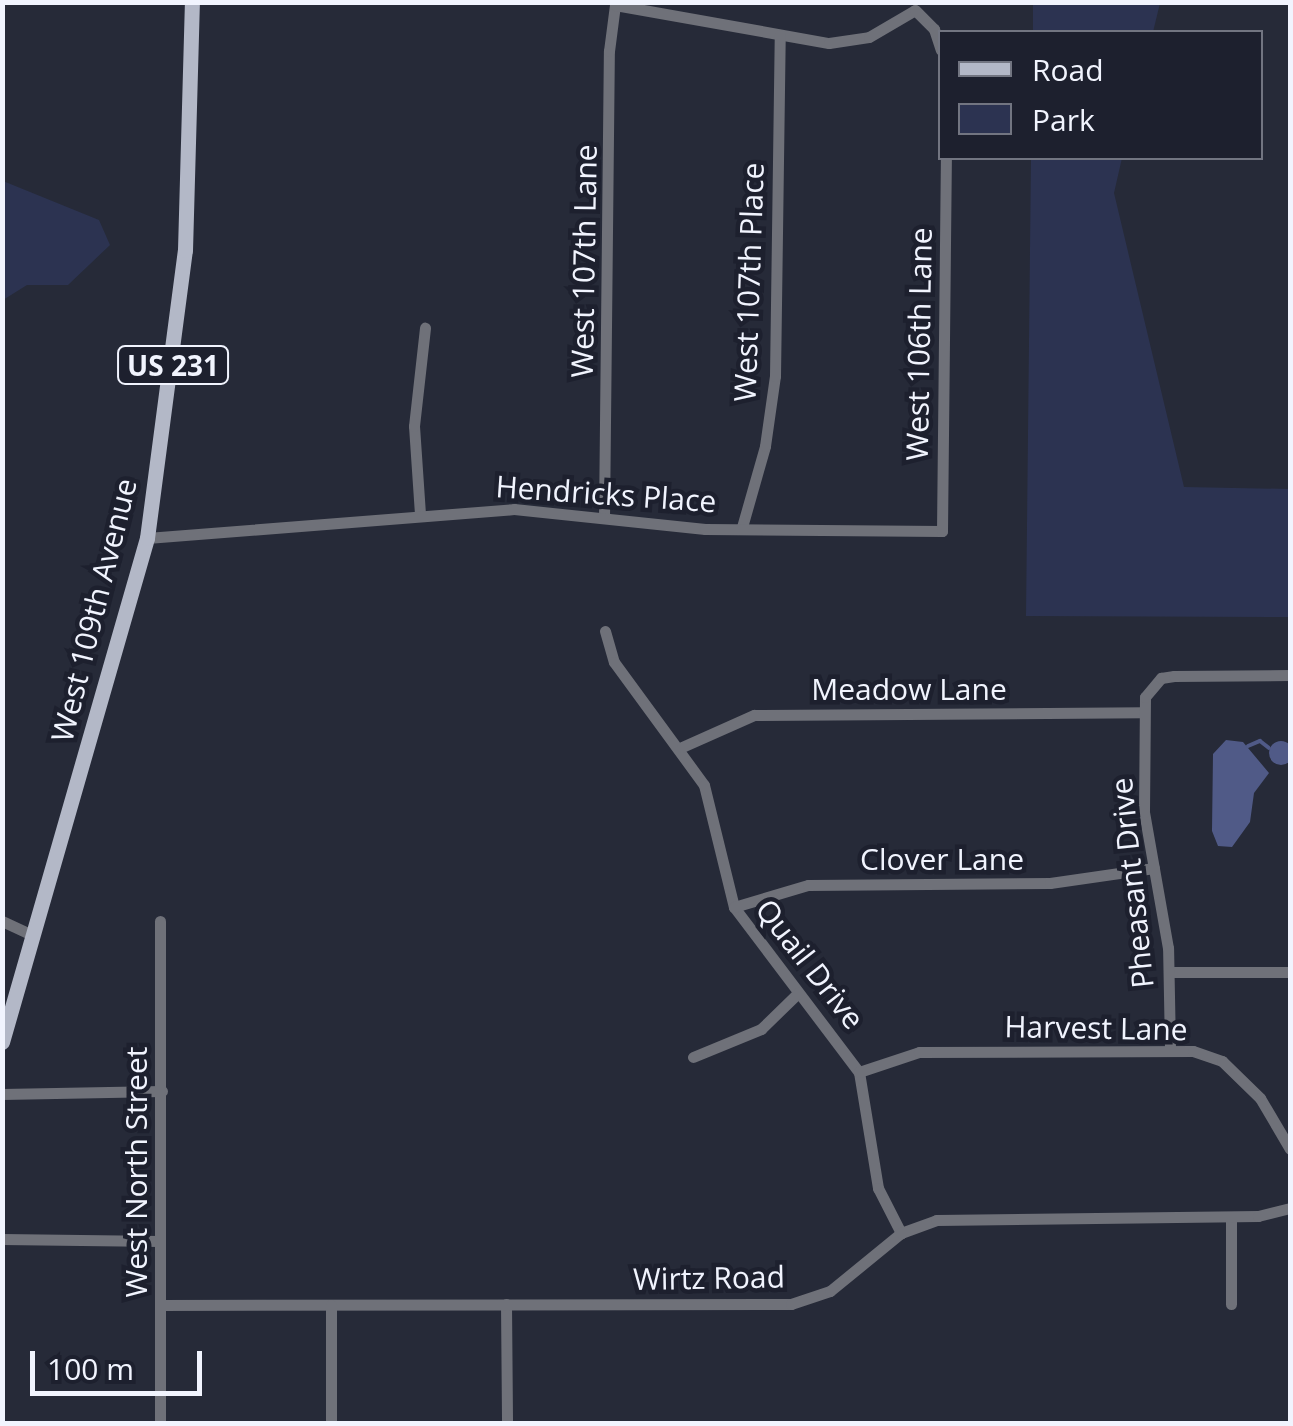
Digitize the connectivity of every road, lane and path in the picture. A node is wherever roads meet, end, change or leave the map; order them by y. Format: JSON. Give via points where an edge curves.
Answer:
{"nodes":[{"id":1,"x":192,"y":2,"type":"edge"},
{"id":2,"x":615,"y":4,"type":"edge"},
{"id":3,"x":780,"y":34,"type":"junction"},
{"id":4,"x":938,"y":43,"type":"edge"},
{"id":5,"x":946,"y":160,"type":"edge"},
{"id":6,"x":425,"y":328,"type":"dead end"},
{"id":7,"x":420,"y":514,"type":"junction"},
{"id":8,"x":604,"y":518,"type":"junction"},
{"id":9,"x":742,"y":527,"type":"junction"},
{"id":10,"x":942,"y":531,"type":"joint"},
{"id":11,"x":147,"y":538,"type":"junction"},
{"id":12,"x":605,"y":631,"type":"dead end"},
{"id":13,"x":1290,"y":675,"type":"edge"},
{"id":14,"x":1143,"y":712,"type":"junction"},
{"id":15,"x":682,"y":747,"type":"junction"},
{"id":16,"x":1154,"y":868,"type":"junction"},
{"id":17,"x":734,"y":908,"type":"junction"},
{"id":18,"x":2,"y":921,"type":"edge"},
{"id":19,"x":160,"y":921,"type":"dead end"},
{"id":20,"x":34,"y":936,"type":"junction"},
{"id":21,"x":1168,"y":972,"type":"junction"},
{"id":22,"x":1290,"y":972,"type":"edge"},
{"id":23,"x":798,"y":994,"type":"junction"},
{"id":24,"x":2,"y":1042,"type":"edge"},
{"id":25,"x":1170,"y":1048,"type":"junction"},
{"id":26,"x":693,"y":1057,"type":"dead end"},
{"id":27,"x":859,"y":1072,"type":"junction"},
{"id":28,"x":162,"y":1091,"type":"junction"},
{"id":29,"x":2,"y":1094,"type":"edge"},
{"id":30,"x":1290,"y":1148,"type":"edge"},
{"id":31,"x":1290,"y":1208,"type":"edge"},
{"id":32,"x":1231,"y":1217,"type":"junction"},
{"id":33,"x":902,"y":1233,"type":"junction"},
{"id":34,"x":2,"y":1238,"type":"edge"},
{"id":35,"x":160,"y":1241,"type":"junction"},
{"id":36,"x":331,"y":1304,"type":"junction"},
{"id":37,"x":506,"y":1304,"type":"junction"},
{"id":38,"x":1232,"y":1304,"type":"dead end"},
{"id":39,"x":161,"y":1305,"type":"junction"},
{"id":40,"x":160,"y":1424,"type":"edge"},
{"id":41,"x":331,"y":1424,"type":"edge"},
{"id":42,"x":507,"y":1424,"type":"edge"}],
"edges":[{"from":1,"to":11,"type":"main road","name":"West 109th Avenue","number":"US 231","via":[[185,250]]},
{"from":2,"to":3,"type":"street"},
{"from":2,"to":8,"type":"street","name":"West 107th Lane","via":[[608,52],[612,196]]},
{"from":3,"to":4,"type":"street","via":[[829,43],[870,36],[916,10]]},
{"from":3,"to":9,"type":"street","name":"West 107th Place","via":[[775,376],[765,446]]},
{"from":5,"to":10,"type":"street","name":"West 106th Lane"},
{"from":6,"to":7,"type":"street","via":[[414,426]]},
{"from":7,"to":8,"type":"street","name":"Hendricks Place","via":[[514,509]]},
{"from":7,"to":11,"type":"street","name":"Hendricks Place"},
{"from":8,"to":9,"type":"street","name":"Hendricks Place"},
{"from":9,"to":10,"type":"street","name":"Hendricks Place"},
{"from":11,"to":20,"type":"main road","name":"West 109th Avenue","number":"US 231"},
{"from":12,"to":15,"type":"street","name":"Quail Drive","via":[[614,662]]},
{"from":13,"to":14,"type":"street","via":[[1161,678]]},
{"from":14,"to":15,"type":"street","name":"Meadow Lane","via":[[754,715]]},
{"from":14,"to":16,"type":"street","name":"Pheasant Drive","via":[[1144,812]]},
{"from":15,"to":17,"type":"street","name":"Quail Drive","via":[[704,785]]},
{"from":16,"to":17,"type":"street","name":"Clover Lane","via":[[1050,883],[808,885]]},
{"from":16,"to":21,"type":"street","name":"Pheasant Drive"},
{"from":17,"to":23,"type":"street","name":"Quail Drive"},
{"from":18,"to":20,"type":"street"},
{"from":19,"to":28,"type":"street","name":"West North Street"},
{"from":20,"to":24,"type":"main road","name":"West 109th Avenue","number":"US 231"},
{"from":21,"to":22,"type":"street"},
{"from":21,"to":25,"type":"street","name":"Pheasant Drive"},
{"from":23,"to":26,"type":"street","via":[[760,1028]]},
{"from":23,"to":27,"type":"street","name":"Quail Drive"},
{"from":25,"to":27,"type":"street","name":"Harvest Lane","via":[[919,1052]]},
{"from":25,"to":30,"type":"street","name":"Harvest Lane","via":[[1222,1061],[1260,1098]]},
{"from":27,"to":33,"type":"street","name":"Quail Drive","via":[[878,1188]]},
{"from":28,"to":29,"type":"street"},
{"from":28,"to":35,"type":"street","name":"West North Street"},
{"from":31,"to":32,"type":"street","name":"Wirtz Road"},
{"from":32,"to":33,"type":"street","name":"Wirtz Road","via":[[964,1218]]},
{"from":32,"to":38,"type":"street"},
{"from":33,"to":37,"type":"street","name":"Wirtz Road","via":[[830,1291],[801,1302]]},
{"from":34,"to":35,"type":"street"},
{"from":35,"to":39,"type":"street","name":"West North Street"},
{"from":36,"to":37,"type":"street","name":"Wirtz Road"},
{"from":36,"to":39,"type":"street","name":"Wirtz Road"},
{"from":36,"to":41,"type":"street"},
{"from":37,"to":42,"type":"street"},
{"from":39,"to":40,"type":"street","name":"West North Street"}]}
